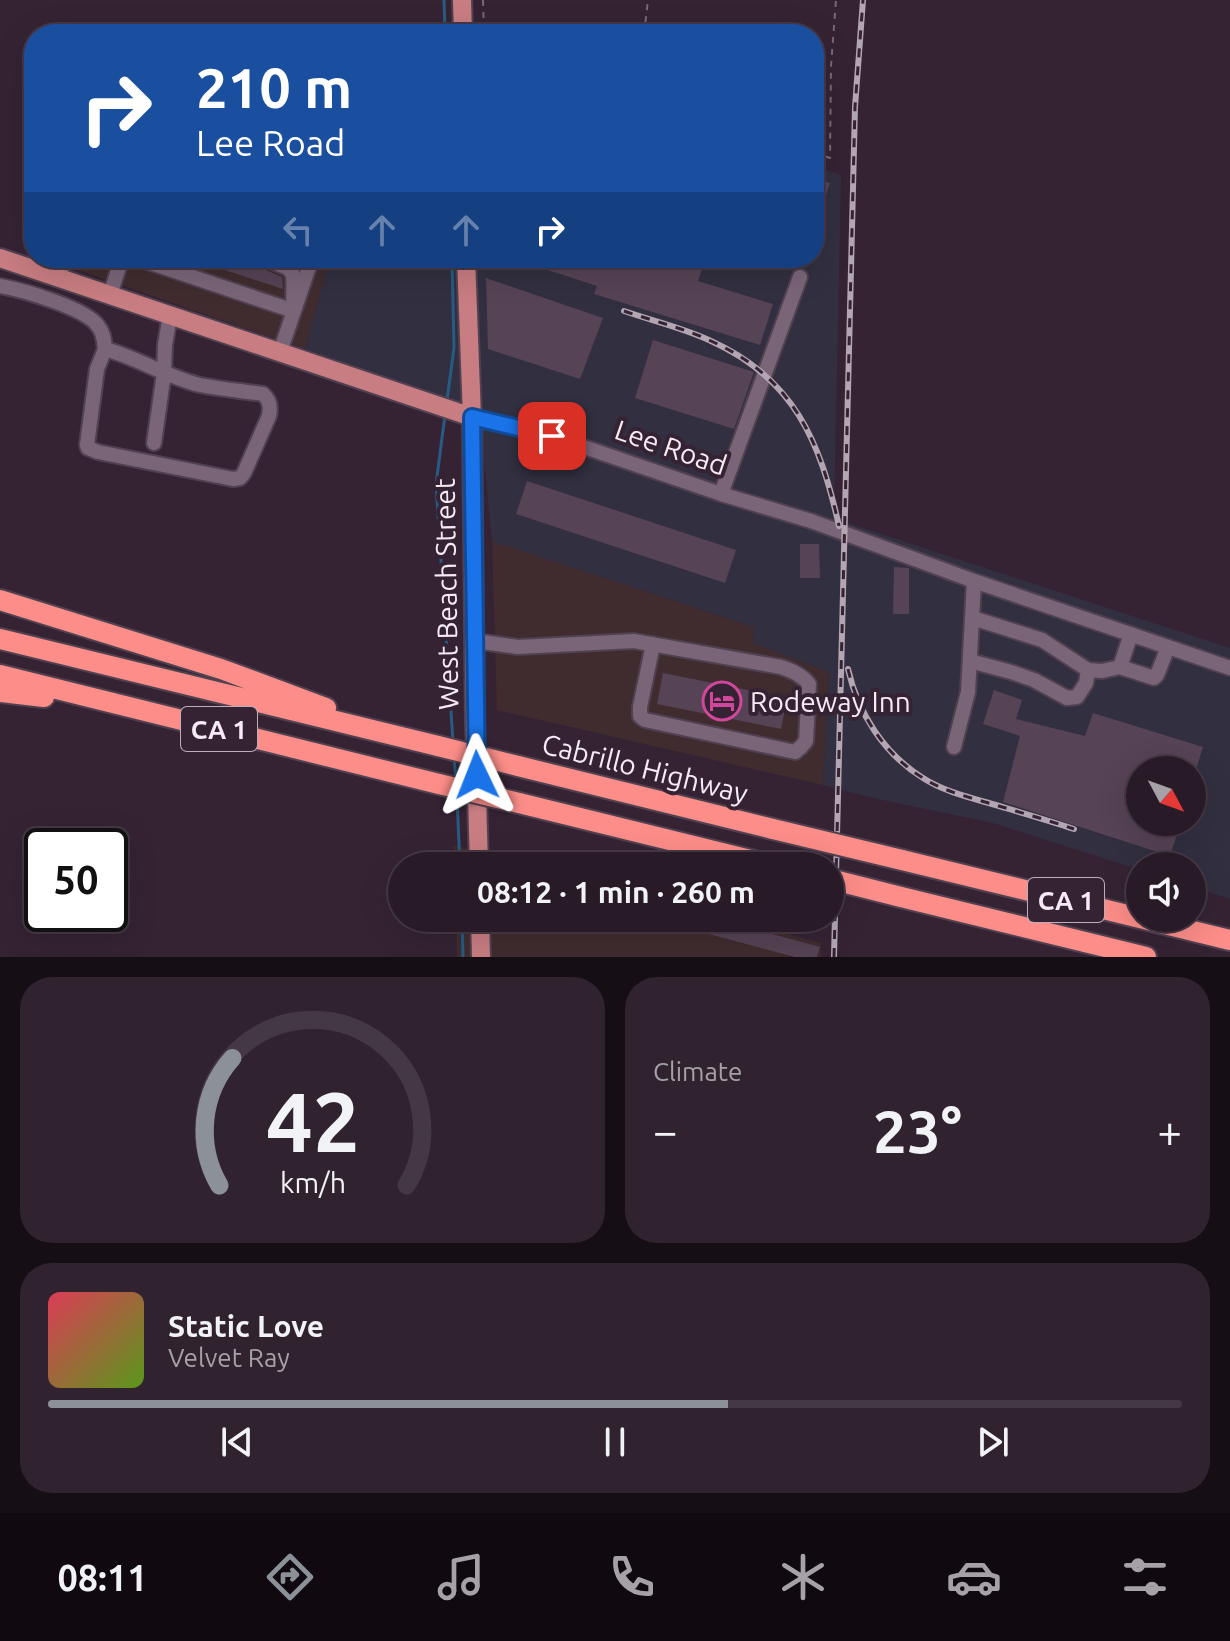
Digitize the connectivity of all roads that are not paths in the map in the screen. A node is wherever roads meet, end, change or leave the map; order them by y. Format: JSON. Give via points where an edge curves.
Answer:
{"nodes":[{"id":1,"x":462,"y":0,"type":"edge"},
{"id":2,"x":463,"y":24,"type":"edge"},
{"id":3,"x":0,"y":258,"type":"edge"},
{"id":4,"x":24,"y":266,"type":"edge"},
{"id":5,"x":30,"y":268,"type":"edge"},
{"id":6,"x":62,"y":268,"type":"edge"},
{"id":7,"x":119,"y":268,"type":"edge"},
{"id":8,"x":167,"y":268,"type":"edge"},
{"id":9,"x":184,"y":268,"type":"edge"},
{"id":10,"x":290,"y":268,"type":"edge"},
{"id":11,"x":309,"y":268,"type":"edge"},
{"id":12,"x":466,"y":268,"type":"edge"},
{"id":13,"x":182,"y":273,"type":"junction"},
{"id":14,"x":800,"y":277,"type":"dead end"},
{"id":15,"x":59,"y":278,"type":"junction"},
{"id":16,"x":0,"y":286,"type":"edge"},
{"id":17,"x":110,"y":295,"type":"junction"},
{"id":18,"x":294,"y":311,"type":"junction"},
{"id":19,"x":170,"y":315,"type":"junction"},
{"id":20,"x":105,"y":349,"type":"junction"},
{"id":21,"x":280,"y":352,"type":"junction"},
{"id":22,"x":164,"y":373,"type":"junction"},
{"id":23,"x":472,"y":417,"type":"junction"},
{"id":24,"x":154,"y":443,"type":"dead end"},
{"id":25,"x":721,"y":494,"type":"junction"},
{"id":26,"x":974,"y":581,"type":"junction"},
{"id":27,"x":0,"y":600,"type":"edge"},
{"id":28,"x":973,"y":618,"type":"junction"},
{"id":29,"x":1131,"y":634,"type":"junction"},
{"id":30,"x":0,"y":639,"type":"edge"},
{"id":31,"x":475,"y":641,"type":"junction"},
{"id":32,"x":653,"y":644,"type":"junction"},
{"id":33,"x":1168,"y":647,"type":"junction"},
{"id":34,"x":970,"y":661,"type":"junction"},
{"id":35,"x":1120,"y":667,"type":"junction"},
{"id":36,"x":1230,"y":668,"type":"edge"},
{"id":37,"x":1088,"y":670,"type":"junction"},
{"id":38,"x":0,"y":675,"type":"edge"},
{"id":39,"x":0,"y":692,"type":"edge"},
{"id":40,"x":142,"y":710,"type":"junction"},
{"id":41,"x":429,"y":744,"type":"junction"},
{"id":42,"x":954,"y":747,"type":"dead end"},
{"id":43,"x":479,"y":852,"type":"edge"},
{"id":44,"x":717,"y":852,"type":"edge"},
{"id":45,"x":844,"y":883,"type":"edge"},
{"id":46,"x":480,"y":932,"type":"edge"},
{"id":47,"x":1230,"y":940,"type":"edge"},
{"id":48,"x":481,"y":957,"type":"edge"},
{"id":49,"x":1146,"y":957,"type":"edge"}],
"edges":[{"from":1,"to":2,"type":"main road"},
{"from":3,"to":4,"type":"main road","name":"Lee Road"},
{"from":5,"to":15,"type":"main road","name":"Lee Road"},
{"from":6,"to":15,"type":"street"},
{"from":7,"to":17,"type":"street"},
{"from":8,"to":13,"type":"street"},
{"from":9,"to":13,"type":"street"},
{"from":10,"to":18,"type":"street"},
{"from":11,"to":18,"type":"street"},
{"from":12,"to":23,"type":"main road","name":"West Beach Street"},
{"from":13,"to":18,"type":"street"},
{"from":14,"to":25,"type":"street"},
{"from":15,"to":17,"type":"main road","name":"Lee Road"},
{"from":16,"to":20,"type":"street","via":[[82,312],[104,334]]},
{"from":17,"to":19,"type":"main road","name":"Lee Road"},
{"from":18,"to":21,"type":"street"},
{"from":19,"to":21,"type":"main road","name":"Lee Road"},
{"from":19,"to":22,"type":"street"},
{"from":20,"to":22,"type":"street"},
{"from":20,"to":22,"type":"street","via":[[97,369],[88,448],[240,478],[269,416],[267,397]]},
{"from":21,"to":23,"type":"main road","name":"Lee Road"},
{"from":22,"to":24,"type":"street"},
{"from":23,"to":25,"type":"street","name":"Lee Road","via":[[552,436]]},
{"from":23,"to":31,"type":"main road","name":"West Beach Street"},
{"from":25,"to":26,"type":"street","name":"Lee Road"},
{"from":26,"to":28,"type":"street"},
{"from":26,"to":29,"type":"street","name":"Lee Road"},
{"from":27,"to":41,"type":"highway","via":[[221,669]]},
{"from":28,"to":34,"type":"street"},
{"from":28,"to":37,"type":"street","via":[[1042,640]]},
{"from":29,"to":33,"type":"street","name":"Lee Road"},
{"from":29,"to":35,"type":"street"},
{"from":30,"to":41,"type":"highway","name":"Cabrillo Highway","number":"CA 1"},
{"from":31,"to":32,"type":"street","via":[[518,647]]},
{"from":31,"to":43,"type":"main road","name":"West Beach Street"},
{"from":32,"to":32,"type":"street","via":[[781,667],[804,677],[809,684],[806,741],[795,752],[645,720],[640,707]]},
{"from":33,"to":35,"type":"street","via":[[1154,678]]},
{"from":33,"to":36,"type":"street","name":"Lee Road"},
{"from":34,"to":37,"type":"street","via":[[1034,680],[1067,698],[1077,697]]},
{"from":34,"to":42,"type":"street"},
{"from":35,"to":37,"type":"street"},
{"from":38,"to":40,"type":"highway","number":"CA 1"},
{"from":39,"to":40,"type":"highway"},
{"from":40,"to":44,"type":"highway","number":"CA 1","bridge":true},
{"from":41,"to":47,"type":"highway","name":"Cabrillo Highway","number":"CA 1","bridge":true},
{"from":45,"to":49,"type":"highway","number":"CA 1","bridge":true},
{"from":46,"to":48,"type":"main road"}]}
